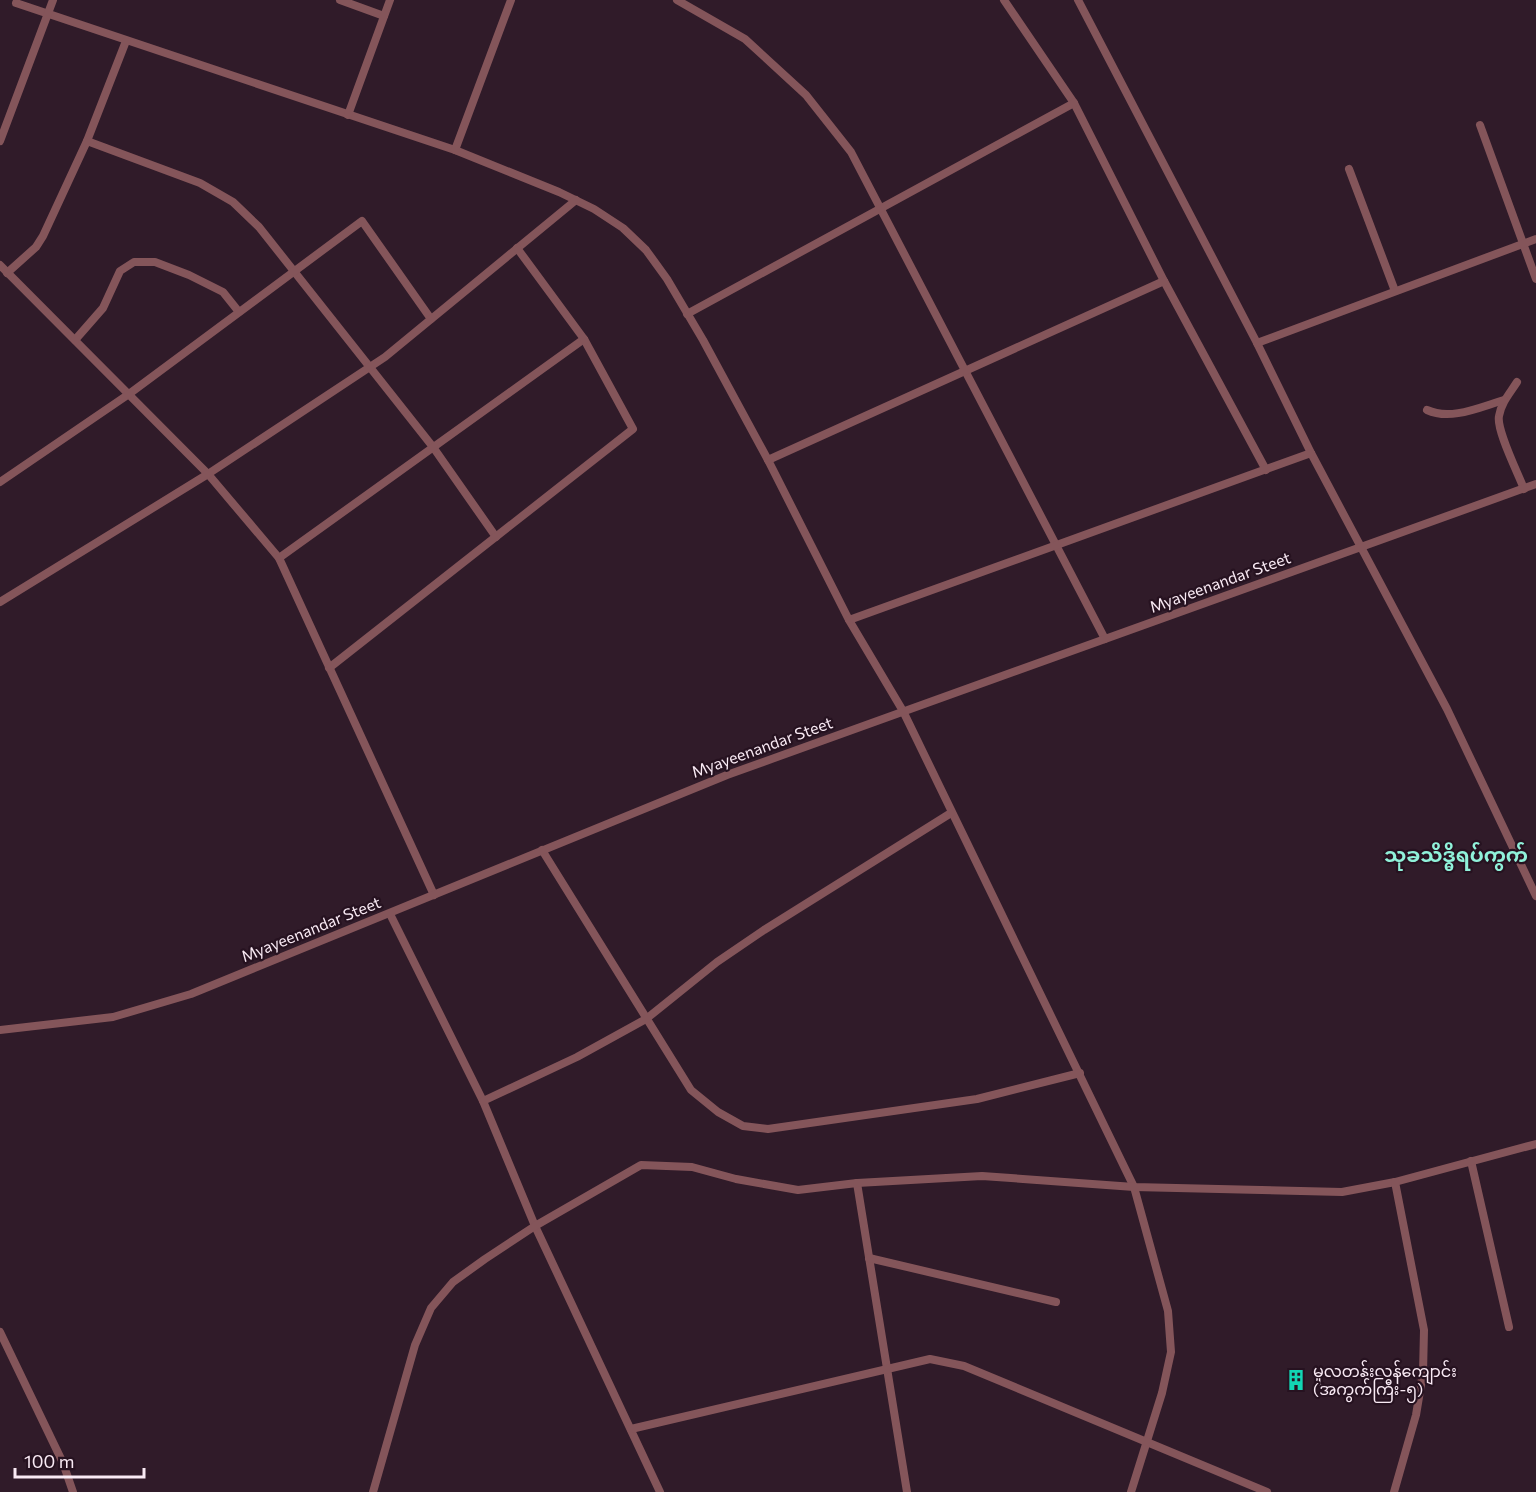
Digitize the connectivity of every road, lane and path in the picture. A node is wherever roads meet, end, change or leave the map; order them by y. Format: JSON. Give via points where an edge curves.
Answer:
{"nodes":[{"id":1,"x":52,"y":0,"type":"edge"},
{"id":2,"x":340,"y":0,"type":"edge"},
{"id":3,"x":390,"y":0,"type":"edge"},
{"id":4,"x":511,"y":0,"type":"edge"},
{"id":5,"x":677,"y":0,"type":"edge"},
{"id":6,"x":1004,"y":0,"type":"edge"},
{"id":7,"x":1078,"y":0,"type":"edge"},
{"id":8,"x":16,"y":3,"type":"dead end"},
{"id":9,"x":48,"y":14,"type":"junction"},
{"id":10,"x":384,"y":16,"type":"junction"},
{"id":11,"x":126,"y":41,"type":"junction"},
{"id":12,"x":1074,"y":103,"type":"junction"},
{"id":13,"x":348,"y":115,"type":"junction"},
{"id":14,"x":1480,"y":125,"type":"dead end"},
{"id":15,"x":0,"y":141,"type":"edge"},
{"id":16,"x":87,"y":141,"type":"junction"},
{"id":17,"x":455,"y":150,"type":"junction"},
{"id":18,"x":1349,"y":169,"type":"dead end"},
{"id":19,"x":576,"y":200,"type":"junction"},
{"id":20,"x":882,"y":208,"type":"junction"},
{"id":21,"x":1536,"y":239,"type":"edge"},
{"id":22,"x":1523,"y":243,"type":"junction"},
{"id":23,"x":517,"y":248,"type":"junction"},
{"id":24,"x":0,"y":265,"type":"edge"},
{"id":25,"x":295,"y":271,"type":"junction"},
{"id":26,"x":7,"y":273,"type":"junction"},
{"id":27,"x":1536,"y":279,"type":"edge"},
{"id":28,"x":1164,"y":281,"type":"junction"},
{"id":29,"x":1395,"y":291,"type":"junction"},
{"id":30,"x":239,"y":312,"type":"junction"},
{"id":31,"x":687,"y":314,"type":"junction"},
{"id":32,"x":431,"y":319,"type":"junction"},
{"id":33,"x":584,"y":339,"type":"junction"},
{"id":34,"x":75,"y":340,"type":"junction"},
{"id":35,"x":1257,"y":343,"type":"junction"},
{"id":36,"x":369,"y":367,"type":"junction"},
{"id":37,"x":965,"y":371,"type":"junction"},
{"id":38,"x":1517,"y":382,"type":"dead end"},
{"id":39,"x":129,"y":394,"type":"junction"},
{"id":40,"x":1504,"y":400,"type":"junction"},
{"id":41,"x":1427,"y":410,"type":"dead end"},
{"id":42,"x":434,"y":447,"type":"junction"},
{"id":43,"x":1311,"y":453,"type":"junction"},
{"id":44,"x":768,"y":460,"type":"junction"},
{"id":45,"x":1266,"y":470,"type":"junction"},
{"id":46,"x":208,"y":474,"type":"junction"},
{"id":47,"x":0,"y":483,"type":"edge"},
{"id":48,"x":1536,"y":484,"type":"edge"},
{"id":49,"x":1524,"y":489,"type":"junction"},
{"id":50,"x":496,"y":537,"type":"junction"},
{"id":51,"x":1057,"y":546,"type":"junction"},
{"id":52,"x":1362,"y":547,"type":"junction"},
{"id":53,"x":279,"y":558,"type":"junction"},
{"id":54,"x":0,"y":602,"type":"edge"},
{"id":55,"x":849,"y":620,"type":"junction"},
{"id":56,"x":1105,"y":639,"type":"junction"},
{"id":57,"x":329,"y":668,"type":"junction"},
{"id":58,"x":903,"y":711,"type":"junction"},
{"id":59,"x":951,"y":813,"type":"junction"},
{"id":60,"x":543,"y":850,"type":"junction"},
{"id":61,"x":434,"y":896,"type":"junction"},
{"id":62,"x":1536,"y":896,"type":"edge"},
{"id":63,"x":390,"y":914,"type":"junction"},
{"id":64,"x":646,"y":1019,"type":"junction"},
{"id":65,"x":0,"y":1030,"type":"edge"},
{"id":66,"x":1080,"y":1073,"type":"junction"},
{"id":67,"x":483,"y":1101,"type":"junction"},
{"id":68,"x":1536,"y":1144,"type":"edge"},
{"id":69,"x":1471,"y":1161,"type":"junction"},
{"id":70,"x":1395,"y":1182,"type":"junction"},
{"id":71,"x":857,"y":1184,"type":"junction"},
{"id":72,"x":1134,"y":1187,"type":"junction"},
{"id":73,"x":535,"y":1226,"type":"junction"},
{"id":74,"x":869,"y":1258,"type":"junction"},
{"id":75,"x":1056,"y":1302,"type":"dead end"},
{"id":76,"x":1509,"y":1327,"type":"dead end"},
{"id":77,"x":0,"y":1332,"type":"edge"},
{"id":78,"x":888,"y":1369,"type":"junction"},
{"id":79,"x":631,"y":1429,"type":"junction"},
{"id":80,"x":1148,"y":1442,"type":"junction"},
{"id":81,"x":73,"y":1492,"type":"edge"},
{"id":82,"x":374,"y":1492,"type":"edge"},
{"id":83,"x":660,"y":1492,"type":"edge"},
{"id":84,"x":907,"y":1492,"type":"edge"},
{"id":85,"x":1131,"y":1492,"type":"edge"},
{"id":86,"x":1267,"y":1492,"type":"edge"},
{"id":87,"x":1394,"y":1492,"type":"edge"}],
"edges":[{"from":1,"to":9,"type":"street"},
{"from":2,"to":10,"type":"street"},
{"from":3,"to":10,"type":"street"},
{"from":4,"to":17,"type":"street"},
{"from":5,"to":20,"type":"street","via":[[745,39],[806,95],[851,152]]},
{"from":6,"to":12,"type":"street"},
{"from":7,"to":35,"type":"street"},
{"from":8,"to":9,"type":"street"},
{"from":9,"to":11,"type":"street"},
{"from":9,"to":15,"type":"street"},
{"from":10,"to":13,"type":"street"},
{"from":11,"to":13,"type":"street"},
{"from":11,"to":16,"type":"street"},
{"from":12,"to":20,"type":"street"},
{"from":12,"to":28,"type":"street"},
{"from":13,"to":17,"type":"street"},
{"from":14,"to":22,"type":"street"},
{"from":16,"to":25,"type":"street","via":[[200,183],[233,202]]},
{"from":16,"to":26,"type":"street","via":[[40,242]]},
{"from":17,"to":19,"type":"street"},
{"from":18,"to":29,"type":"street"},
{"from":19,"to":23,"type":"street"},
{"from":19,"to":31,"type":"street","via":[[623,228],[646,250]]},
{"from":20,"to":31,"type":"street"},
{"from":20,"to":37,"type":"street"},
{"from":21,"to":22,"type":"street"},
{"from":22,"to":27,"type":"street"},
{"from":22,"to":29,"type":"street"},
{"from":23,"to":32,"type":"street"},
{"from":23,"to":33,"type":"street"},
{"from":24,"to":26,"type":"street"},
{"from":25,"to":30,"type":"street"},
{"from":25,"to":32,"type":"street","via":[[362,221]]},
{"from":25,"to":36,"type":"street"},
{"from":26,"to":34,"type":"street"},
{"from":28,"to":37,"type":"street"},
{"from":28,"to":45,"type":"street"},
{"from":29,"to":35,"type":"street"},
{"from":30,"to":34,"type":"street","via":[[223,292],[189,275],[155,262],[134,262],[120,271],[103,308]]},
{"from":30,"to":39,"type":"street"},
{"from":31,"to":44,"type":"street"},
{"from":32,"to":36,"type":"street"},
{"from":33,"to":42,"type":"street"},
{"from":33,"to":50,"type":"street","via":[[633,429]]},
{"from":34,"to":39,"type":"street"},
{"from":35,"to":43,"type":"street"},
{"from":36,"to":42,"type":"street"},
{"from":36,"to":46,"type":"street"},
{"from":37,"to":44,"type":"street"},
{"from":37,"to":51,"type":"street"},
{"from":38,"to":40,"type":"street"},
{"from":39,"to":46,"type":"street"},
{"from":39,"to":47,"type":"street"},
{"from":40,"to":41,"type":"street","via":[[1451,414],[1438,415]]},
{"from":40,"to":49,"type":"street","via":[[1498,419],[1500,429]]},
{"from":42,"to":50,"type":"street"},
{"from":42,"to":53,"type":"street"},
{"from":43,"to":45,"type":"street"},
{"from":43,"to":52,"type":"street"},
{"from":44,"to":55,"type":"street"},
{"from":45,"to":51,"type":"street"},
{"from":46,"to":53,"type":"street"},
{"from":46,"to":54,"type":"street"},
{"from":48,"to":49,"type":"street","name":"Myayeenandar Steet"},
{"from":49,"to":52,"type":"street","name":"Myayeenandar Steet"},
{"from":50,"to":57,"type":"street"},
{"from":51,"to":55,"type":"street"},
{"from":51,"to":56,"type":"street"},
{"from":52,"to":56,"type":"street","name":"Myayeenandar Steet"},
{"from":52,"to":62,"type":"street","via":[[1447,709]]},
{"from":53,"to":57,"type":"street"},
{"from":55,"to":58,"type":"street"},
{"from":56,"to":58,"type":"street","name":"Myayeenandar Steet"},
{"from":57,"to":61,"type":"street"},
{"from":58,"to":59,"type":"street"},
{"from":58,"to":60,"type":"street","name":"Myayeenandar Steet","via":[[727,775]]},
{"from":59,"to":64,"type":"street","via":[[755,936]]},
{"from":59,"to":66,"type":"street"},
{"from":60,"to":61,"type":"street","name":"Myayeenandar Steet"},
{"from":60,"to":64,"type":"street"},
{"from":61,"to":63,"type":"street","name":"Myayeenandar Steet"},
{"from":63,"to":65,"type":"street","name":"Myayeenandar Steet","via":[[191,994],[135,1011]]},
{"from":63,"to":67,"type":"street"},
{"from":64,"to":66,"type":"street","via":[[691,1090],[743,1126],[768,1129],[977,1099]]},
{"from":64,"to":67,"type":"street"},
{"from":66,"to":72,"type":"street"},
{"from":67,"to":73,"type":"street"},
{"from":68,"to":69,"type":"street"},
{"from":69,"to":70,"type":"street"},
{"from":69,"to":76,"type":"street"},
{"from":70,"to":72,"type":"street","via":[[1342,1192]]},
{"from":70,"to":87,"type":"street","via":[[1424,1330],[1423,1373],[1416,1415]]},
{"from":71,"to":72,"type":"street","via":[[982,1176]]},
{"from":71,"to":73,"type":"street","via":[[798,1190],[692,1167],[641,1165]]},
{"from":71,"to":74,"type":"street"},
{"from":72,"to":80,"type":"street","via":[[1168,1311],[1171,1352]]},
{"from":73,"to":79,"type":"street"},
{"from":73,"to":82,"type":"street","via":[[453,1282],[430,1308],[415,1345]]},
{"from":74,"to":75,"type":"street"},
{"from":74,"to":78,"type":"street"},
{"from":77,"to":81,"type":"street"},
{"from":78,"to":79,"type":"street"},
{"from":78,"to":80,"type":"street","via":[[930,1359],[964,1366]]},
{"from":78,"to":84,"type":"street"},
{"from":79,"to":83,"type":"street"},
{"from":80,"to":85,"type":"street"},
{"from":80,"to":86,"type":"street"}]}
